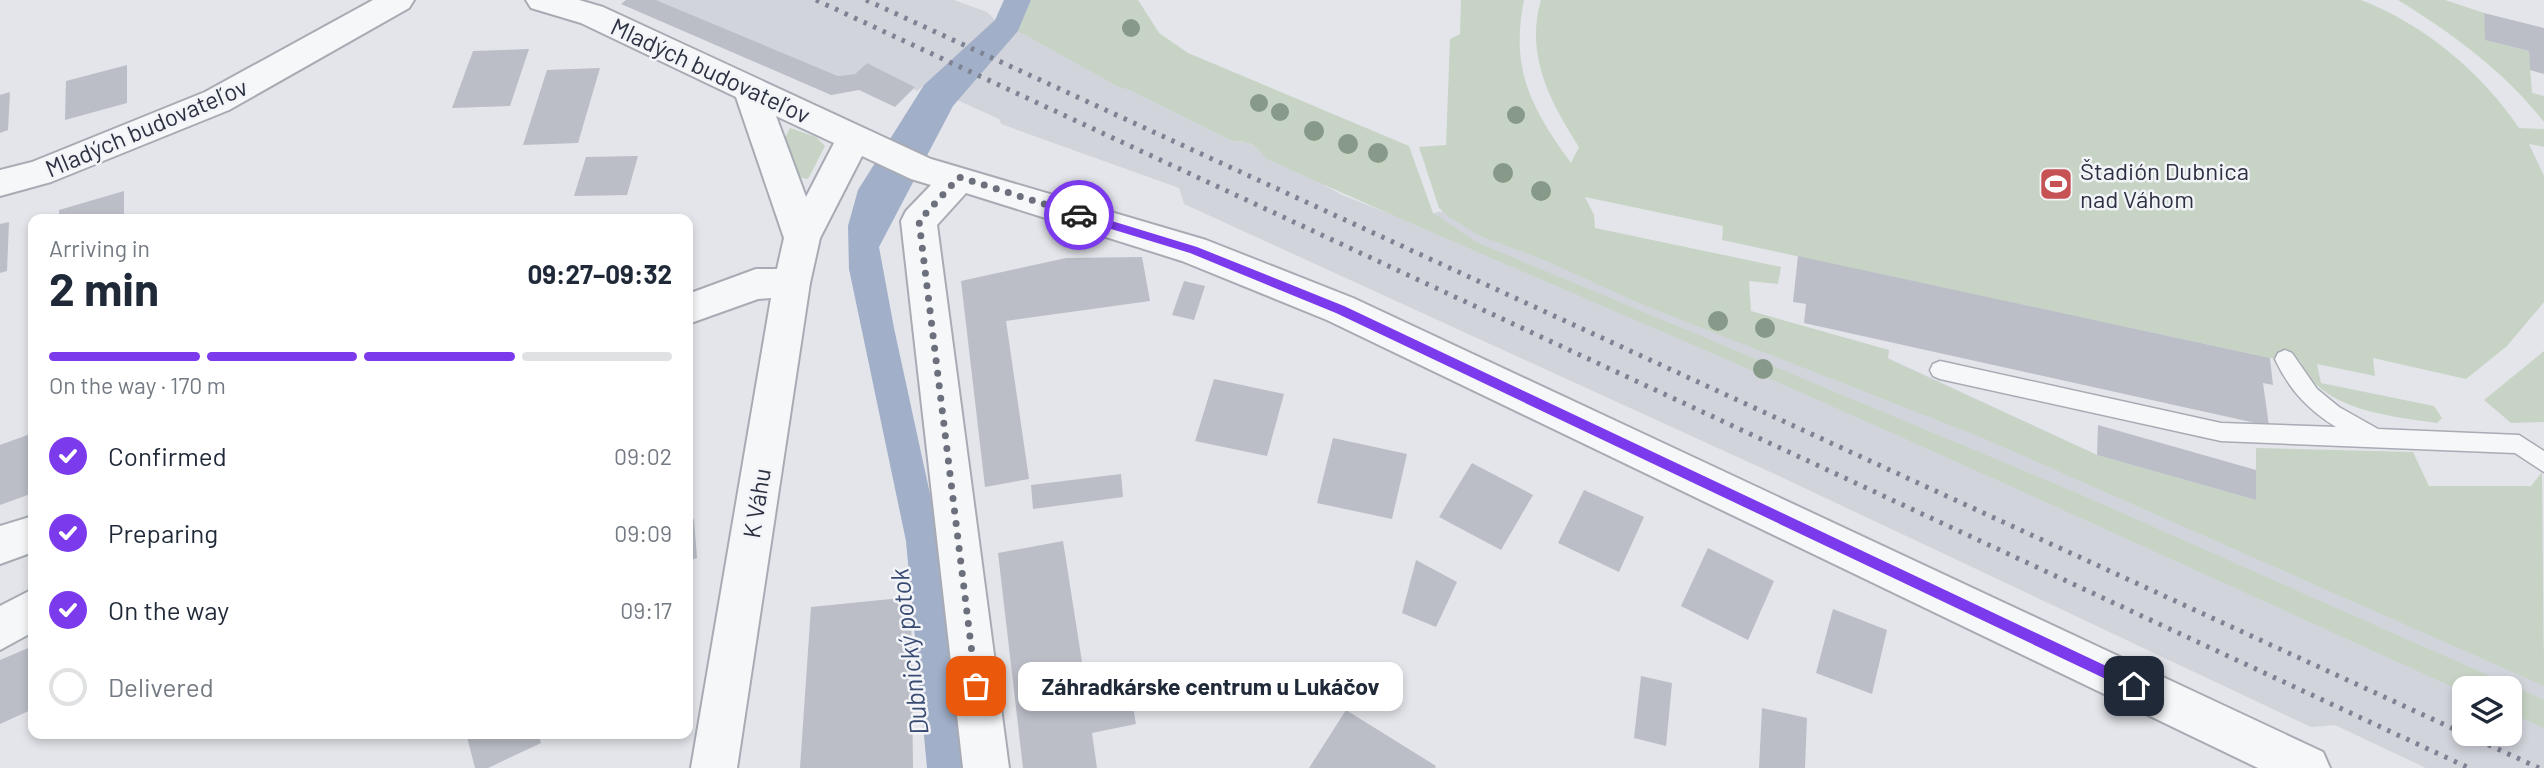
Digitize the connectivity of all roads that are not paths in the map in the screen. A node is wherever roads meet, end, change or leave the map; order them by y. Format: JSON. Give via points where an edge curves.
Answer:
{"nodes":[{"id":1,"x":398,"y":0,"type":"edge"},
{"id":2,"x":542,"y":0,"type":"edge"},
{"id":3,"x":751,"y":91,"type":"junction"},
{"id":4,"x":867,"y":141,"type":"junction"},
{"id":5,"x":941,"y":174,"type":"junction"},
{"id":6,"x":0,"y":183,"type":"edge"},
{"id":7,"x":802,"y":238,"type":"junction"},
{"id":8,"x":792,"y":283,"type":"junction"},
{"id":9,"x":693,"y":307,"type":"edge"},
{"id":10,"x":2285,"y":359,"type":"dead end"},
{"id":11,"x":1940,"y":370,"type":"dead end"},
{"id":12,"x":2379,"y":439,"type":"junction"},
{"id":13,"x":2544,"y":441,"type":"edge"},
{"id":14,"x":2519,"y":444,"type":"junction"},
{"id":15,"x":2544,"y":463,"type":"edge"},
{"id":16,"x":28,"y":536,"type":"edge"},
{"id":17,"x":0,"y":545,"type":"edge"},
{"id":18,"x":28,"y":612,"type":"edge"},
{"id":19,"x":0,"y":630,"type":"edge"},
{"id":20,"x":714,"y":768,"type":"edge"},
{"id":21,"x":986,"y":768,"type":"edge"},
{"id":22,"x":2307,"y":768,"type":"edge"}],
"edges":[{"from":1,"to":6,"type":"street","name":"Mladých budovateľov","via":[[217,101],[39,173]]},
{"from":2,"to":3,"type":"street","name":"Mladých budovateľov","via":[[592,15]]},
{"from":3,"to":4,"type":"street","name":"Mladých budovateľov"},
{"from":3,"to":7,"type":"street"},
{"from":4,"to":5,"type":"street","name":"Mladých budovateľov"},
{"from":4,"to":7,"type":"street","name":"K Váhu"},
{"from":5,"to":21,"type":"street","via":[[919,221]]},
{"from":5,"to":22,"type":"street","name":"Mladých budovateľov","via":[[1193,250],[1340,309]]},
{"from":7,"to":8,"type":"street","name":"K Váhu"},
{"from":8,"to":9,"type":"street","via":[[757,284]]},
{"from":8,"to":20,"type":"street","name":"K Váhu"},
{"from":10,"to":12,"type":"lane","via":[[2292,378],[2320,405],[2342,422]]},
{"from":11,"to":12,"type":"lane","via":[[2221,432]]},
{"from":12,"to":14,"type":"lane"},
{"from":13,"to":14,"type":"lane"},
{"from":14,"to":15,"type":"lane"},
{"from":16,"to":17,"type":"street"},
{"from":18,"to":19,"type":"street"}]}
